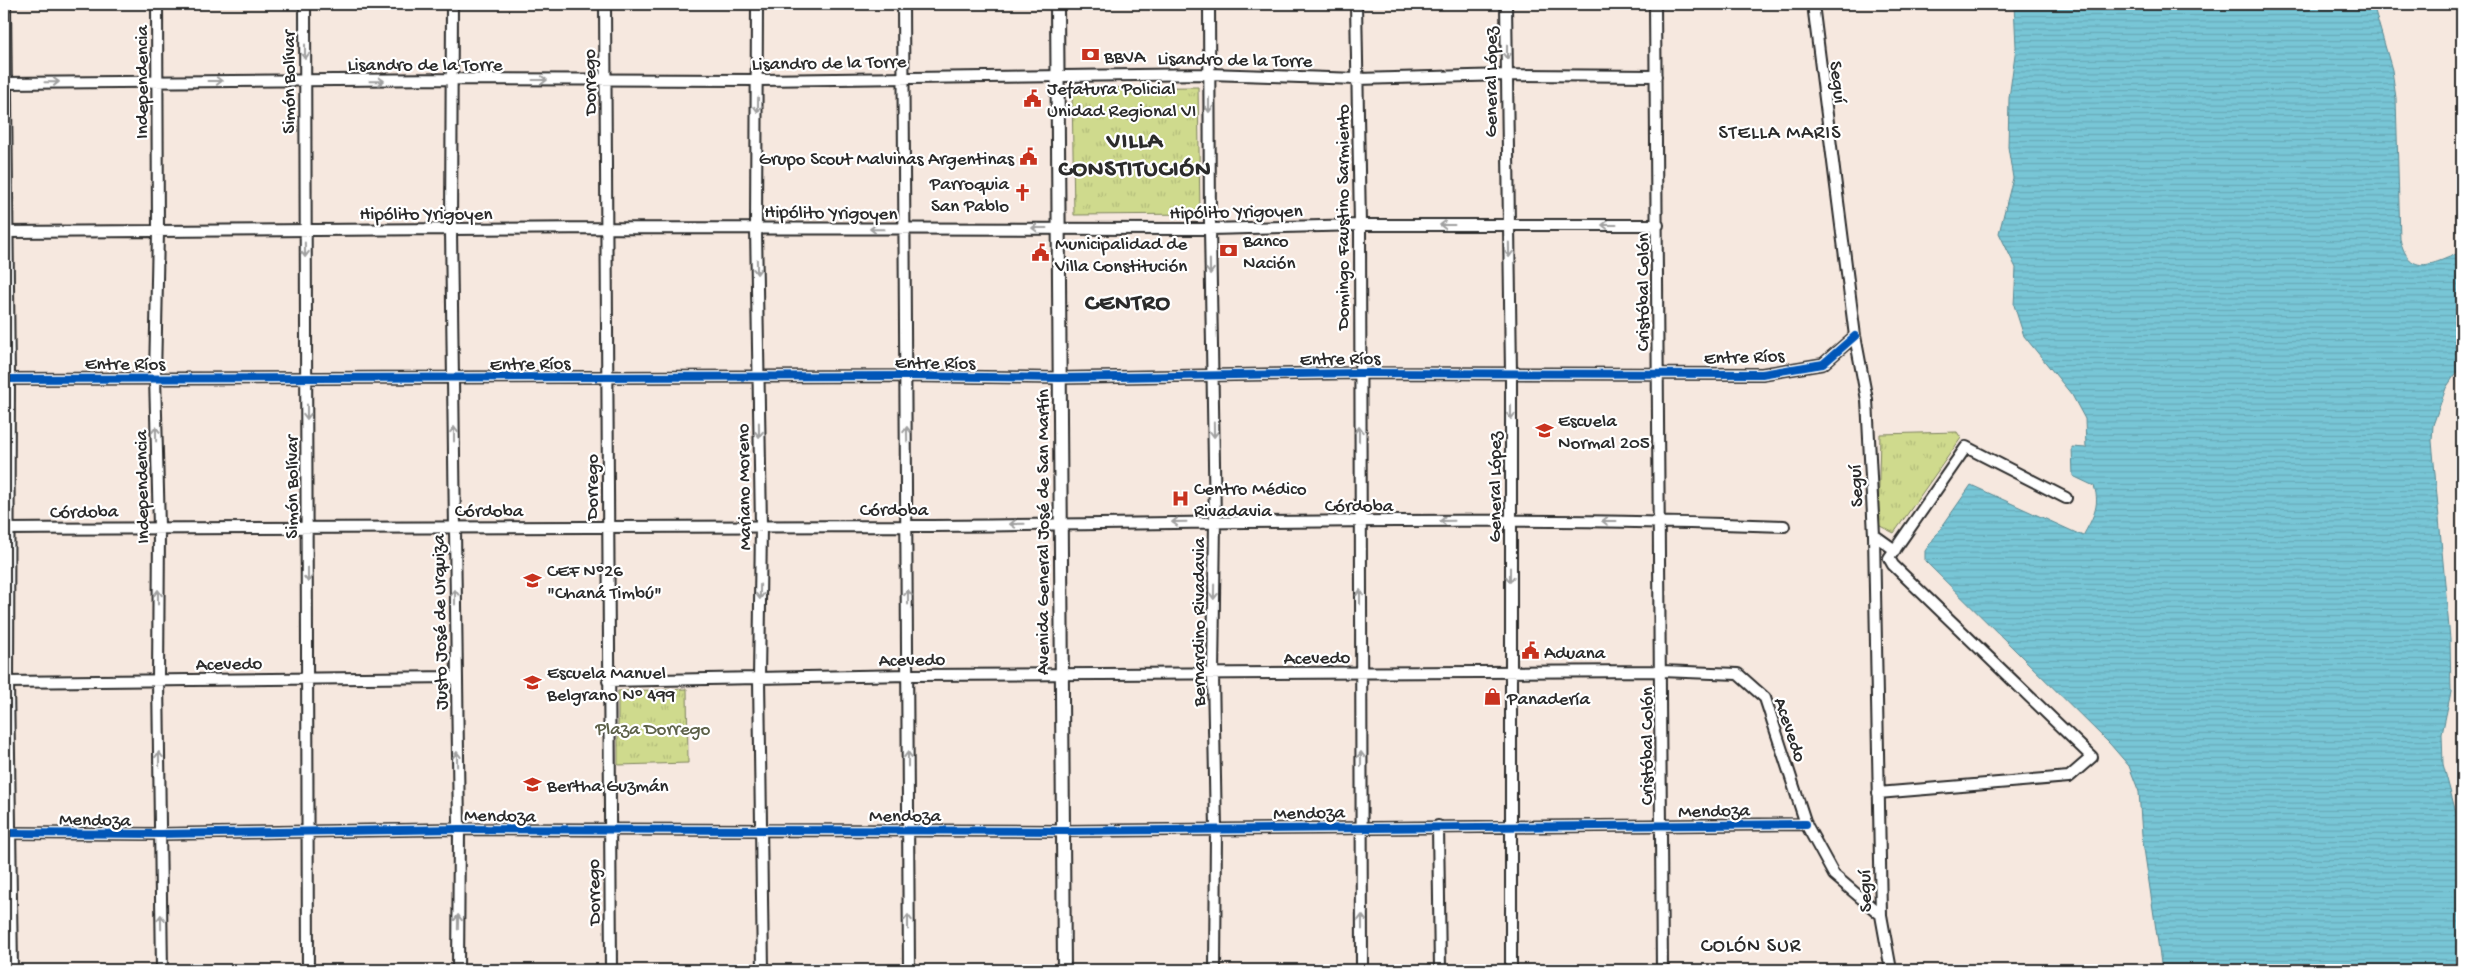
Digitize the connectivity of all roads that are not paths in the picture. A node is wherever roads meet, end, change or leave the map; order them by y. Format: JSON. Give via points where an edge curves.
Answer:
{"nodes":[{"id":1,"x":4,"y":4,"type":"edge"},
{"id":2,"x":157,"y":4,"type":"edge"},
{"id":3,"x":304,"y":4,"type":"edge"},
{"id":4,"x":452,"y":4,"type":"edge"},
{"id":5,"x":605,"y":4,"type":"edge"},
{"id":6,"x":758,"y":4,"type":"edge"},
{"id":7,"x":903,"y":4,"type":"edge"},
{"id":8,"x":1057,"y":4,"type":"edge"},
{"id":9,"x":1209,"y":4,"type":"edge"},
{"id":10,"x":1356,"y":4,"type":"edge"},
{"id":11,"x":1506,"y":4,"type":"edge"},
{"id":12,"x":1655,"y":4,"type":"edge"},
{"id":13,"x":1813,"y":4,"type":"edge"},
{"id":14,"x":1209,"y":74,"type":"junction"},
{"id":15,"x":1056,"y":75,"type":"junction"},
{"id":16,"x":1507,"y":75,"type":"junction"},
{"id":17,"x":903,"y":76,"type":"junction"},
{"id":18,"x":1656,"y":76,"type":"junction"},
{"id":19,"x":1357,"y":79,"type":"junction"},
{"id":20,"x":452,"y":80,"type":"junction"},
{"id":21,"x":606,"y":80,"type":"junction"},
{"id":22,"x":759,"y":80,"type":"junction"},
{"id":23,"x":157,"y":81,"type":"junction"},
{"id":24,"x":305,"y":82,"type":"junction"},
{"id":25,"x":4,"y":83,"type":"edge"},
{"id":26,"x":1360,"y":225,"type":"junction"},
{"id":27,"x":1508,"y":225,"type":"junction"},
{"id":28,"x":1658,"y":225,"type":"junction"},
{"id":29,"x":607,"y":228,"type":"junction"},
{"id":30,"x":756,"y":228,"type":"junction"},
{"id":31,"x":1059,"y":228,"type":"junction"},
{"id":32,"x":905,"y":229,"type":"junction"},
{"id":33,"x":1210,"y":229,"type":"junction"},
{"id":34,"x":305,"y":230,"type":"junction"},
{"id":35,"x":451,"y":230,"type":"junction"},
{"id":36,"x":4,"y":232,"type":"edge"},
{"id":37,"x":158,"y":232,"type":"junction"},
{"id":38,"x":1855,"y":336,"type":"junction"},
{"id":39,"x":1359,"y":373,"type":"junction"},
{"id":40,"x":1511,"y":373,"type":"junction"},
{"id":41,"x":1659,"y":373,"type":"junction"},
{"id":42,"x":1213,"y":375,"type":"junction"},
{"id":43,"x":906,"y":376,"type":"junction"},
{"id":44,"x":155,"y":377,"type":"junction"},
{"id":45,"x":607,"y":377,"type":"junction"},
{"id":46,"x":307,"y":378,"type":"junction"},
{"id":47,"x":758,"y":378,"type":"junction"},
{"id":48,"x":1059,"y":378,"type":"junction"},
{"id":49,"x":6,"y":379,"type":"edge"},
{"id":50,"x":454,"y":380,"type":"junction"},
{"id":51,"x":2066,"y":498,"type":"dead end"},
{"id":52,"x":1215,"y":521,"type":"junction"},
{"id":53,"x":1510,"y":521,"type":"junction"},
{"id":54,"x":1658,"y":521,"type":"junction"},
{"id":55,"x":1360,"y":522,"type":"junction"},
{"id":56,"x":1061,"y":524,"type":"junction"},
{"id":57,"x":608,"y":526,"type":"junction"},
{"id":58,"x":761,"y":526,"type":"junction"},
{"id":59,"x":908,"y":526,"type":"junction"},
{"id":60,"x":1784,"y":526,"type":"dead end"},
{"id":61,"x":159,"y":527,"type":"junction"},
{"id":62,"x":454,"y":527,"type":"junction"},
{"id":63,"x":6,"y":528,"type":"edge"},
{"id":64,"x":308,"y":528,"type":"junction"},
{"id":65,"x":1874,"y":535,"type":"junction"},
{"id":66,"x":1895,"y":550,"type":"junction"},
{"id":67,"x":1661,"y":671,"type":"junction"},
{"id":68,"x":1361,"y":673,"type":"junction"},
{"id":69,"x":1509,"y":673,"type":"junction"},
{"id":70,"x":909,"y":675,"type":"junction"},
{"id":71,"x":1213,"y":675,"type":"junction"},
{"id":72,"x":1060,"y":676,"type":"junction"},
{"id":73,"x":455,"y":677,"type":"junction"},
{"id":74,"x":308,"y":679,"type":"junction"},
{"id":75,"x":759,"y":679,"type":"junction"},
{"id":76,"x":158,"y":680,"type":"junction"},
{"id":77,"x":608,"y":681,"type":"junction"},
{"id":78,"x":5,"y":682,"type":"edge"},
{"id":79,"x":1878,"y":793,"type":"junction"},
{"id":80,"x":1806,"y":824,"type":"junction"},
{"id":81,"x":1361,"y":826,"type":"junction"},
{"id":82,"x":1438,"y":826,"type":"junction"},
{"id":83,"x":1512,"y":826,"type":"junction"},
{"id":84,"x":1662,"y":827,"type":"junction"},
{"id":85,"x":1216,"y":829,"type":"junction"},
{"id":86,"x":459,"y":830,"type":"junction"},
{"id":87,"x":908,"y":830,"type":"junction"},
{"id":88,"x":762,"y":831,"type":"junction"},
{"id":89,"x":1062,"y":831,"type":"junction"},
{"id":90,"x":609,"y":832,"type":"junction"},
{"id":91,"x":6,"y":833,"type":"edge"},
{"id":92,"x":307,"y":833,"type":"junction"},
{"id":93,"x":160,"y":834,"type":"junction"},
{"id":94,"x":1881,"y":915,"type":"junction"},
{"id":95,"x":11,"y":970,"type":"edge"},
{"id":96,"x":162,"y":970,"type":"edge"},
{"id":97,"x":308,"y":970,"type":"edge"},
{"id":98,"x":458,"y":970,"type":"edge"},
{"id":99,"x":611,"y":970,"type":"edge"},
{"id":100,"x":763,"y":970,"type":"edge"},
{"id":101,"x":909,"y":970,"type":"edge"},
{"id":102,"x":1064,"y":970,"type":"edge"},
{"id":103,"x":1215,"y":970,"type":"edge"},
{"id":104,"x":1362,"y":970,"type":"edge"},
{"id":105,"x":1440,"y":970,"type":"edge"},
{"id":106,"x":1511,"y":970,"type":"edge"},
{"id":107,"x":1662,"y":970,"type":"edge"},
{"id":108,"x":1891,"y":970,"type":"edge"}],
"edges":[{"from":1,"to":25,"type":"main road"},
{"from":2,"to":23,"type":"street","name":"Independencia"},
{"from":3,"to":24,"type":"street","name":"Simón Bolívar","one_way":true},
{"from":4,"to":20,"type":"street","name":"Justo José de Urquiza"},
{"from":5,"to":21,"type":"street","name":"Dorrego"},
{"from":6,"to":22,"type":"street","name":"Mariano Moreno"},
{"from":7,"to":17,"type":"street"},
{"from":8,"to":15,"type":"main road","name":"Avenida General José de San Martín"},
{"from":9,"to":14,"type":"street","name":"Bernardino Rivadavia"},
{"from":10,"to":19,"type":"street","name":"Domingo Faustino Sarmiento"},
{"from":11,"to":16,"type":"street","name":"General López","one_way":true},
{"from":12,"to":18,"type":"street","name":"Cristóbal Colón"},
{"from":13,"to":38,"type":"street","name":"Seguí"},
{"from":14,"to":15,"type":"street","name":"Lisandro de la Torre"},
{"from":14,"to":19,"type":"street","name":"Lisandro de la Torre"},
{"from":14,"to":33,"type":"street","name":"Bernardino Rivadavia","one_way":true},
{"from":15,"to":17,"type":"street","name":"Lisandro de la Torre"},
{"from":15,"to":31,"type":"main road","name":"Avenida General José de San Martín"},
{"from":16,"to":18,"type":"street","name":"Lisandro de la Torre"},
{"from":16,"to":19,"type":"street","name":"Lisandro de la Torre"},
{"from":16,"to":27,"type":"street","name":"General López"},
{"from":17,"to":22,"type":"street","name":"Lisandro de la Torre"},
{"from":17,"to":32,"type":"street"},
{"from":18,"to":28,"type":"street","name":"Cristóbal Colón"},
{"from":19,"to":26,"type":"street","name":"Domingo Faustino Sarmiento"},
{"from":20,"to":21,"type":"street","name":"Lisandro de la Torre","one_way":true},
{"from":24,"to":20,"type":"street","name":"Lisandro de la Torre","one_way":true},
{"from":20,"to":35,"type":"street","name":"Justo José de Urquiza"},
{"from":21,"to":22,"type":"street","name":"Lisandro de la Torre"},
{"from":21,"to":29,"type":"street","name":"Dorrego"},
{"from":22,"to":30,"type":"street","name":"Mariano Moreno","one_way":true},
{"from":23,"to":24,"type":"street","name":"Lisandro de la Torre","one_way":true},
{"from":25,"to":23,"type":"street","name":"Lisandro de la Torre","one_way":true},
{"from":23,"to":37,"type":"street","name":"Independencia"},
{"from":24,"to":34,"type":"street","name":"Simón Bolívar"},
{"from":25,"to":36,"type":"main road"},
{"from":27,"to":26,"type":"street","name":"Hipólito Yrigoyen","one_way":true},
{"from":26,"to":33,"type":"street","name":"Hipólito Yrigoyen"},
{"from":26,"to":39,"type":"street","name":"Domingo Faustino Sarmiento"},
{"from":28,"to":27,"type":"street","name":"Hipólito Yrigoyen","one_way":true},
{"from":27,"to":40,"type":"street","name":"General López","one_way":true},
{"from":28,"to":41,"type":"street","name":"Cristóbal Colón"},
{"from":29,"to":30,"type":"street","name":"Hipólito Yrigoyen"},
{"from":29,"to":35,"type":"street","name":"Hipólito Yrigoyen"},
{"from":29,"to":45,"type":"street","name":"Dorrego"},
{"from":32,"to":30,"type":"street","name":"Hipólito Yrigoyen","one_way":true},
{"from":30,"to":47,"type":"street","name":"Mariano Moreno","one_way":true},
{"from":31,"to":32,"type":"street","name":"Hipólito Yrigoyen","one_way":true},
{"from":31,"to":33,"type":"street","name":"Hipólito Yrigoyen"},
{"from":31,"to":48,"type":"main road","name":"Avenida General José de San Martín"},
{"from":32,"to":43,"type":"street"},
{"from":33,"to":42,"type":"street","name":"Bernardino Rivadavia","one_way":true},
{"from":34,"to":35,"type":"street","name":"Hipólito Yrigoyen"},
{"from":34,"to":37,"type":"street","name":"Hipólito Yrigoyen"},
{"from":34,"to":46,"type":"street","name":"Simón Bolívar","one_way":true},
{"from":35,"to":50,"type":"street","name":"Justo José de Urquiza"},
{"from":36,"to":37,"type":"street","name":"Hipólito Yrigoyen"},
{"from":36,"to":49,"type":"main road"},
{"from":37,"to":44,"type":"street","name":"Independencia"},
{"from":38,"to":41,"type":"street","name":"Entre Ríos","via":[[1823,364],[1762,374]]},
{"from":38,"to":65,"type":"street","name":"Seguí","via":[[1868,400]]},
{"from":39,"to":40,"type":"street","name":"Entre Ríos"},
{"from":39,"to":42,"type":"street","name":"Entre Ríos"},
{"from":55,"to":39,"type":"street","name":"Domingo Faustino Sarmiento","one_way":true},
{"from":40,"to":41,"type":"street","name":"Entre Ríos"},
{"from":40,"to":53,"type":"street","name":"General López","one_way":true},
{"from":41,"to":54,"type":"street","name":"Cristóbal Colón"},
{"from":42,"to":48,"type":"street","name":"Entre Ríos"},
{"from":42,"to":52,"type":"street","name":"Bernardino Rivadavia","one_way":true},
{"from":43,"to":47,"type":"street","name":"Entre Ríos"},
{"from":43,"to":48,"type":"street","name":"Entre Ríos"},
{"from":59,"to":43,"type":"street","one_way":true},
{"from":44,"to":46,"type":"street","name":"Entre Ríos"},
{"from":44,"to":49,"type":"street","name":"Entre Ríos"},
{"from":61,"to":44,"type":"street","name":"Independencia","one_way":true},
{"from":45,"to":47,"type":"street","name":"Entre Ríos"},
{"from":45,"to":50,"type":"street","name":"Entre Ríos"},
{"from":45,"to":57,"type":"street","name":"Dorrego"},
{"from":46,"to":50,"type":"street","name":"Entre Ríos"},
{"from":46,"to":64,"type":"street","name":"Simón Bolívar","one_way":true},
{"from":47,"to":58,"type":"street","name":"Mariano Moreno","one_way":true},
{"from":48,"to":56,"type":"main road","name":"Avenida General José de San Martín"},
{"from":49,"to":63,"type":"main road"},
{"from":62,"to":50,"type":"street","name":"Justo José de Urquiza","one_way":true},
{"from":51,"to":66,"type":"street","via":[[1966,447]]},
{"from":52,"to":55,"type":"street","name":"Córdoba"},
{"from":52,"to":56,"type":"street","name":"Córdoba","one_way":true},
{"from":52,"to":71,"type":"street","name":"Bernardino Rivadavia","one_way":true},
{"from":54,"to":53,"type":"street","name":"Córdoba","one_way":true},
{"from":53,"to":55,"type":"street","name":"Córdoba","one_way":true},
{"from":53,"to":69,"type":"street","name":"General López","one_way":true},
{"from":54,"to":60,"type":"street","name":"Córdoba"},
{"from":54,"to":67,"type":"street","name":"Cristóbal Colón"},
{"from":68,"to":55,"type":"street","name":"Domingo Faustino Sarmiento","one_way":true},
{"from":56,"to":59,"type":"street","name":"Córdoba","one_way":true},
{"from":56,"to":72,"type":"main road","name":"Avenida General José de San Martín"},
{"from":57,"to":58,"type":"street","name":"Córdoba"},
{"from":57,"to":62,"type":"street","name":"Córdoba"},
{"from":57,"to":77,"type":"street","name":"Dorrego"},
{"from":58,"to":59,"type":"street","name":"Córdoba"},
{"from":58,"to":75,"type":"street","name":"Mariano Moreno","one_way":true},
{"from":70,"to":59,"type":"street","one_way":true},
{"from":61,"to":63,"type":"street","name":"Córdoba"},
{"from":61,"to":64,"type":"street","name":"Córdoba"},
{"from":76,"to":61,"type":"street","name":"Independencia","one_way":true},
{"from":62,"to":64,"type":"street","name":"Córdoba"},
{"from":73,"to":62,"type":"street","name":"Justo José de Urquiza","one_way":true},
{"from":63,"to":78,"type":"main road"},
{"from":64,"to":74,"type":"street","name":"Simón Bolívar","one_way":true},
{"from":65,"to":66,"type":"street"},
{"from":65,"to":79,"type":"street","name":"Seguí"},
{"from":66,"to":79,"type":"street","via":[[1889,558],[1893,565],[2092,757],[2069,776]]},
{"from":67,"to":69,"type":"street","name":"Acevedo"},
{"from":67,"to":80,"type":"street","name":"Acevedo","via":[[1738,674],[1765,698]]},
{"from":67,"to":84,"type":"street","name":"Cristóbal Colón"},
{"from":68,"to":69,"type":"street","name":"Acevedo"},
{"from":68,"to":71,"type":"street","name":"Acevedo"},
{"from":81,"to":68,"type":"street","name":"Domingo Faustino Sarmiento","one_way":true},
{"from":69,"to":83,"type":"street","name":"General López"},
{"from":70,"to":72,"type":"street","name":"Acevedo"},
{"from":70,"to":75,"type":"street","name":"Acevedo"},
{"from":87,"to":70,"type":"street","one_way":true},
{"from":71,"to":72,"type":"street","name":"Acevedo"},
{"from":71,"to":85,"type":"street","name":"Bernardino Rivadavia"},
{"from":72,"to":89,"type":"main road","name":"Avenida General José de San Martín"},
{"from":73,"to":74,"type":"street","name":"Acevedo"},
{"from":86,"to":73,"type":"street","name":"Justo José de Urquiza","one_way":true},
{"from":74,"to":76,"type":"street","name":"Acevedo"},
{"from":74,"to":92,"type":"street","name":"Simón Bolívar"},
{"from":75,"to":77,"type":"street","name":"Acevedo"},
{"from":75,"to":88,"type":"street","name":"Mariano Moreno"},
{"from":76,"to":78,"type":"street","name":"Acevedo"},
{"from":93,"to":76,"type":"street","name":"Independencia","one_way":true},
{"from":77,"to":90,"type":"street","name":"Dorrego"},
{"from":78,"to":91,"type":"main road"},
{"from":79,"to":94,"type":"street","name":"Seguí"},
{"from":80,"to":84,"type":"street","name":"Mendoza"},
{"from":80,"to":94,"type":"street","name":"Acevedo","via":[[1834,875]]},
{"from":81,"to":82,"type":"street","name":"Mendoza"},
{"from":81,"to":85,"type":"street","name":"Mendoza"},
{"from":104,"to":81,"type":"street","name":"Domingo Faustino Sarmiento","one_way":true},
{"from":82,"to":83,"type":"street","name":"Mendoza"},
{"from":82,"to":105,"type":"street"},
{"from":83,"to":84,"type":"street","name":"Mendoza"},
{"from":83,"to":106,"type":"street","name":"General López"},
{"from":84,"to":107,"type":"street","name":"Cristóbal Colón"},
{"from":85,"to":89,"type":"street","name":"Mendoza"},
{"from":85,"to":103,"type":"street","name":"Bernardino Rivadavia"},
{"from":86,"to":90,"type":"street","name":"Mendoza"},
{"from":86,"to":92,"type":"street","name":"Mendoza"},
{"from":98,"to":86,"type":"street","name":"Justo José de Urquiza","one_way":true},
{"from":87,"to":88,"type":"street","name":"Mendoza"},
{"from":87,"to":89,"type":"street","name":"Mendoza"},
{"from":101,"to":87,"type":"street","one_way":true},
{"from":88,"to":90,"type":"street","name":"Mendoza"},
{"from":88,"to":100,"type":"street","name":"Mariano Moreno"},
{"from":89,"to":102,"type":"main road","name":"Avenida General José de San Martín"},
{"from":90,"to":99,"type":"street","name":"Dorrego"},
{"from":91,"to":93,"type":"street","name":"Mendoza"},
{"from":91,"to":95,"type":"main road"},
{"from":92,"to":93,"type":"street","name":"Mendoza"},
{"from":92,"to":97,"type":"street","name":"Simón Bolívar"},
{"from":96,"to":93,"type":"street","name":"Independencia","one_way":true},
{"from":94,"to":108,"type":"street","name":"Seguí"}]}
